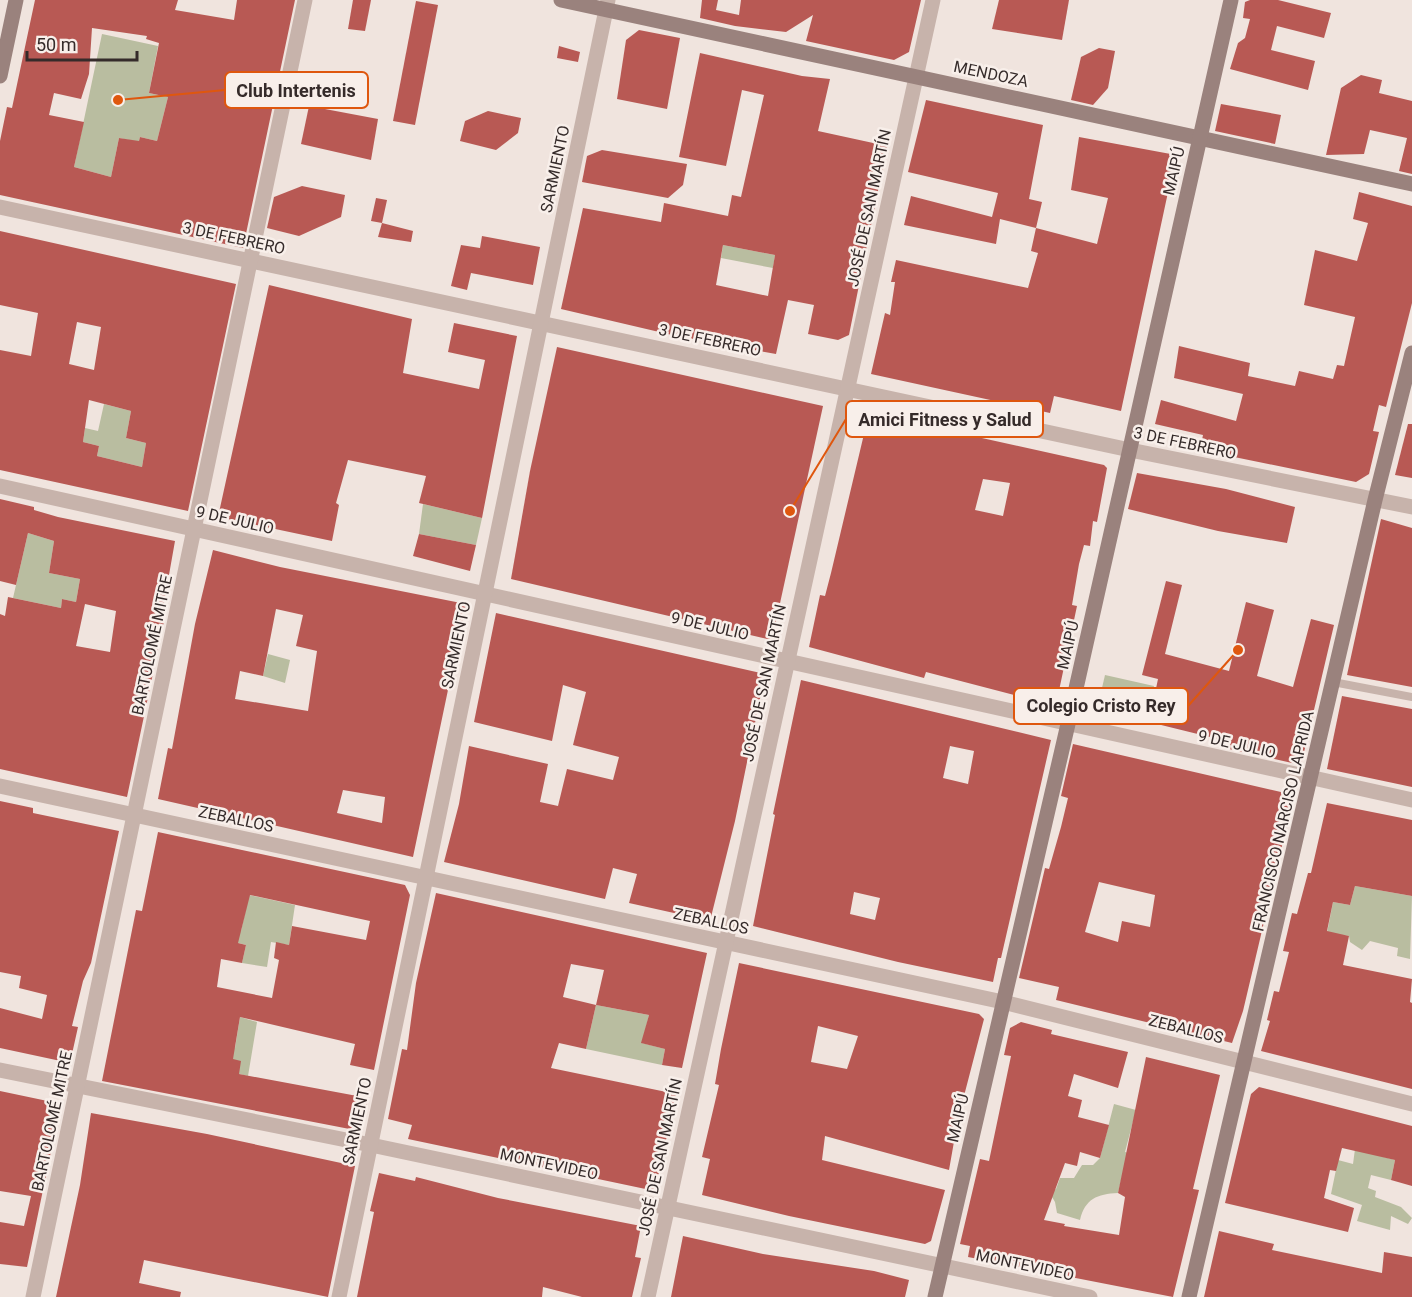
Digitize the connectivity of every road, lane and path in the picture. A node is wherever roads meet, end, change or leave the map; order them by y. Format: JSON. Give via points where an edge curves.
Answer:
{"nodes":[{"id":1,"x":16,"y":0,"type":"edge"},
{"id":2,"x":305,"y":0,"type":"edge"},
{"id":3,"x":561,"y":0,"type":"edge"},
{"id":4,"x":933,"y":0,"type":"edge"},
{"id":5,"x":1231,"y":0,"type":"edge"},
{"id":6,"x":607,"y":4,"type":"edge"},
{"id":7,"x":0,"y":76,"type":"edge"},
{"id":8,"x":916,"y":76,"type":"junction"},
{"id":9,"x":1200,"y":138,"type":"junction"},
{"id":10,"x":1412,"y":184,"type":"edge"},
{"id":11,"x":0,"y":207,"type":"edge"},
{"id":12,"x":250,"y":259,"type":"junction"},
{"id":13,"x":542,"y":322,"type":"junction"},
{"id":14,"x":1412,"y":353,"type":"edge"},
{"id":15,"x":848,"y":389,"type":"junction"},
{"id":16,"x":1130,"y":450,"type":"junction"},
{"id":17,"x":0,"y":486,"type":"edge"},
{"id":18,"x":1375,"y":500,"type":"junction"},
{"id":19,"x":1412,"y":507,"type":"edge"},
{"id":20,"x":194,"y":530,"type":"junction"},
{"id":21,"x":485,"y":594,"type":"junction"},
{"id":22,"x":788,"y":662,"type":"junction"},
{"id":23,"x":1333,"y":682,"type":"junction"},
{"id":24,"x":1412,"y":697,"type":"edge"},
{"id":25,"x":1068,"y":724,"type":"junction"},
{"id":26,"x":1311,"y":779,"type":"junction"},
{"id":27,"x":0,"y":786,"type":"edge"},
{"id":28,"x":1412,"y":800,"type":"edge"},
{"id":29,"x":134,"y":815,"type":"junction"},
{"id":30,"x":426,"y":878,"type":"junction"},
{"id":31,"x":726,"y":942,"type":"junction"},
{"id":32,"x":1003,"y":1002,"type":"junction"},
{"id":33,"x":1244,"y":1062,"type":"junction"},
{"id":34,"x":0,"y":1070,"type":"edge"},
{"id":35,"x":77,"y":1088,"type":"junction"},
{"id":36,"x":1412,"y":1104,"type":"edge"},
{"id":37,"x":371,"y":1145,"type":"junction"},
{"id":38,"x":667,"y":1208,"type":"junction"},
{"id":39,"x":942,"y":1266,"type":"junction"},
{"id":40,"x":33,"y":1297,"type":"edge"},
{"id":41,"x":339,"y":1297,"type":"edge"},
{"id":42,"x":648,"y":1297,"type":"edge"},
{"id":43,"x":935,"y":1297,"type":"edge"},
{"id":44,"x":1090,"y":1297,"type":"edge"},
{"id":45,"x":1189,"y":1297,"type":"edge"}],
"edges":[{"from":1,"to":7,"type":"main road"},
{"from":2,"to":12,"type":"street","name":"BARTOLOMÉ MITRE"},
{"from":3,"to":6,"type":"main road","name":"MENDOZA"},
{"from":4,"to":8,"type":"street","name":"JOSÉ DE SAN MARTÍN"},
{"from":5,"to":9,"type":"main road","name":"MAIPÚ"},
{"from":6,"to":8,"type":"main road","name":"MENDOZA"},
{"from":6,"to":13,"type":"street","name":"SARMIENTO"},
{"from":8,"to":9,"type":"main road","name":"MENDOZA"},
{"from":8,"to":15,"type":"street","name":"JOSÉ DE SAN MARTÍN"},
{"from":9,"to":10,"type":"main road","name":"MENDOZA"},
{"from":9,"to":16,"type":"main road","name":"MAIPÚ"},
{"from":11,"to":12,"type":"street","name":"3 DE FEBRERO"},
{"from":12,"to":13,"type":"street","name":"3 DE FEBRERO"},
{"from":12,"to":20,"type":"street","name":"BARTOLOMÉ MITRE"},
{"from":13,"to":15,"type":"street","name":"3 DE FEBRERO"},
{"from":13,"to":21,"type":"street","name":"SARMIENTO"},
{"from":14,"to":18,"type":"main road","name":"FRANCISCO NARCISO LAPRIDA"},
{"from":15,"to":16,"type":"street","name":"3 DE FEBRERO"},
{"from":15,"to":22,"type":"street","name":"JOSÉ DE SAN MARTÍN"},
{"from":16,"to":18,"type":"street","name":"3 DE FEBRERO"},
{"from":16,"to":25,"type":"main road","name":"MAIPÚ"},
{"from":17,"to":20,"type":"street","name":"9 DE JULIO"},
{"from":18,"to":19,"type":"street","name":"3 DE FEBRERO"},
{"from":18,"to":23,"type":"main road","name":"FRANCISCO NARCISO LAPRIDA"},
{"from":20,"to":21,"type":"street","name":"9 DE JULIO"},
{"from":20,"to":29,"type":"street","name":"BARTOLOMÉ MITRE"},
{"from":21,"to":22,"type":"street","name":"9 DE JULIO"},
{"from":21,"to":30,"type":"street","name":"SARMIENTO"},
{"from":22,"to":25,"type":"street","name":"9 DE JULIO"},
{"from":22,"to":31,"type":"street","name":"JOSÉ DE SAN MARTÍN"},
{"from":23,"to":24,"type":"lane"},
{"from":23,"to":26,"type":"main road","name":"FRANCISCO NARCISO LAPRIDA"},
{"from":25,"to":26,"type":"street","name":"9 DE JULIO"},
{"from":25,"to":32,"type":"main road","name":"MAIPÚ"},
{"from":26,"to":28,"type":"street","name":"9 DE JULIO"},
{"from":26,"to":33,"type":"main road","name":"FRANCISCO NARCISO LAPRIDA"},
{"from":27,"to":29,"type":"street","name":"ZEBALLOS"},
{"from":29,"to":30,"type":"street","name":"ZEBALLOS"},
{"from":29,"to":35,"type":"street","name":"BARTOLOMÉ MITRE"},
{"from":30,"to":31,"type":"street","name":"ZEBALLOS"},
{"from":30,"to":37,"type":"street","name":"SARMIENTO"},
{"from":31,"to":32,"type":"street","name":"ZEBALLOS"},
{"from":31,"to":38,"type":"street","name":"JOSÉ DE SAN MARTÍN"},
{"from":32,"to":33,"type":"street","name":"ZEBALLOS"},
{"from":32,"to":39,"type":"main road","name":"MAIPÚ"},
{"from":33,"to":36,"type":"street","name":"ZEBALLOS"},
{"from":33,"to":45,"type":"main road","name":"FRANCISCO NARCISO LAPRIDA"},
{"from":34,"to":35,"type":"street","name":"MONTEVIDEO"},
{"from":35,"to":37,"type":"street","name":"MONTEVIDEO"},
{"from":35,"to":40,"type":"street","name":"BARTOLOMÉ MITRE"},
{"from":37,"to":38,"type":"street","name":"MONTEVIDEO"},
{"from":37,"to":41,"type":"street","name":"SARMIENTO"},
{"from":38,"to":39,"type":"street","name":"MONTEVIDEO"},
{"from":38,"to":42,"type":"street","name":"JOSÉ DE SAN MARTÍN"},
{"from":39,"to":43,"type":"main road","name":"MAIPÚ"},
{"from":39,"to":44,"type":"street","name":"MONTEVIDEO"}]}
